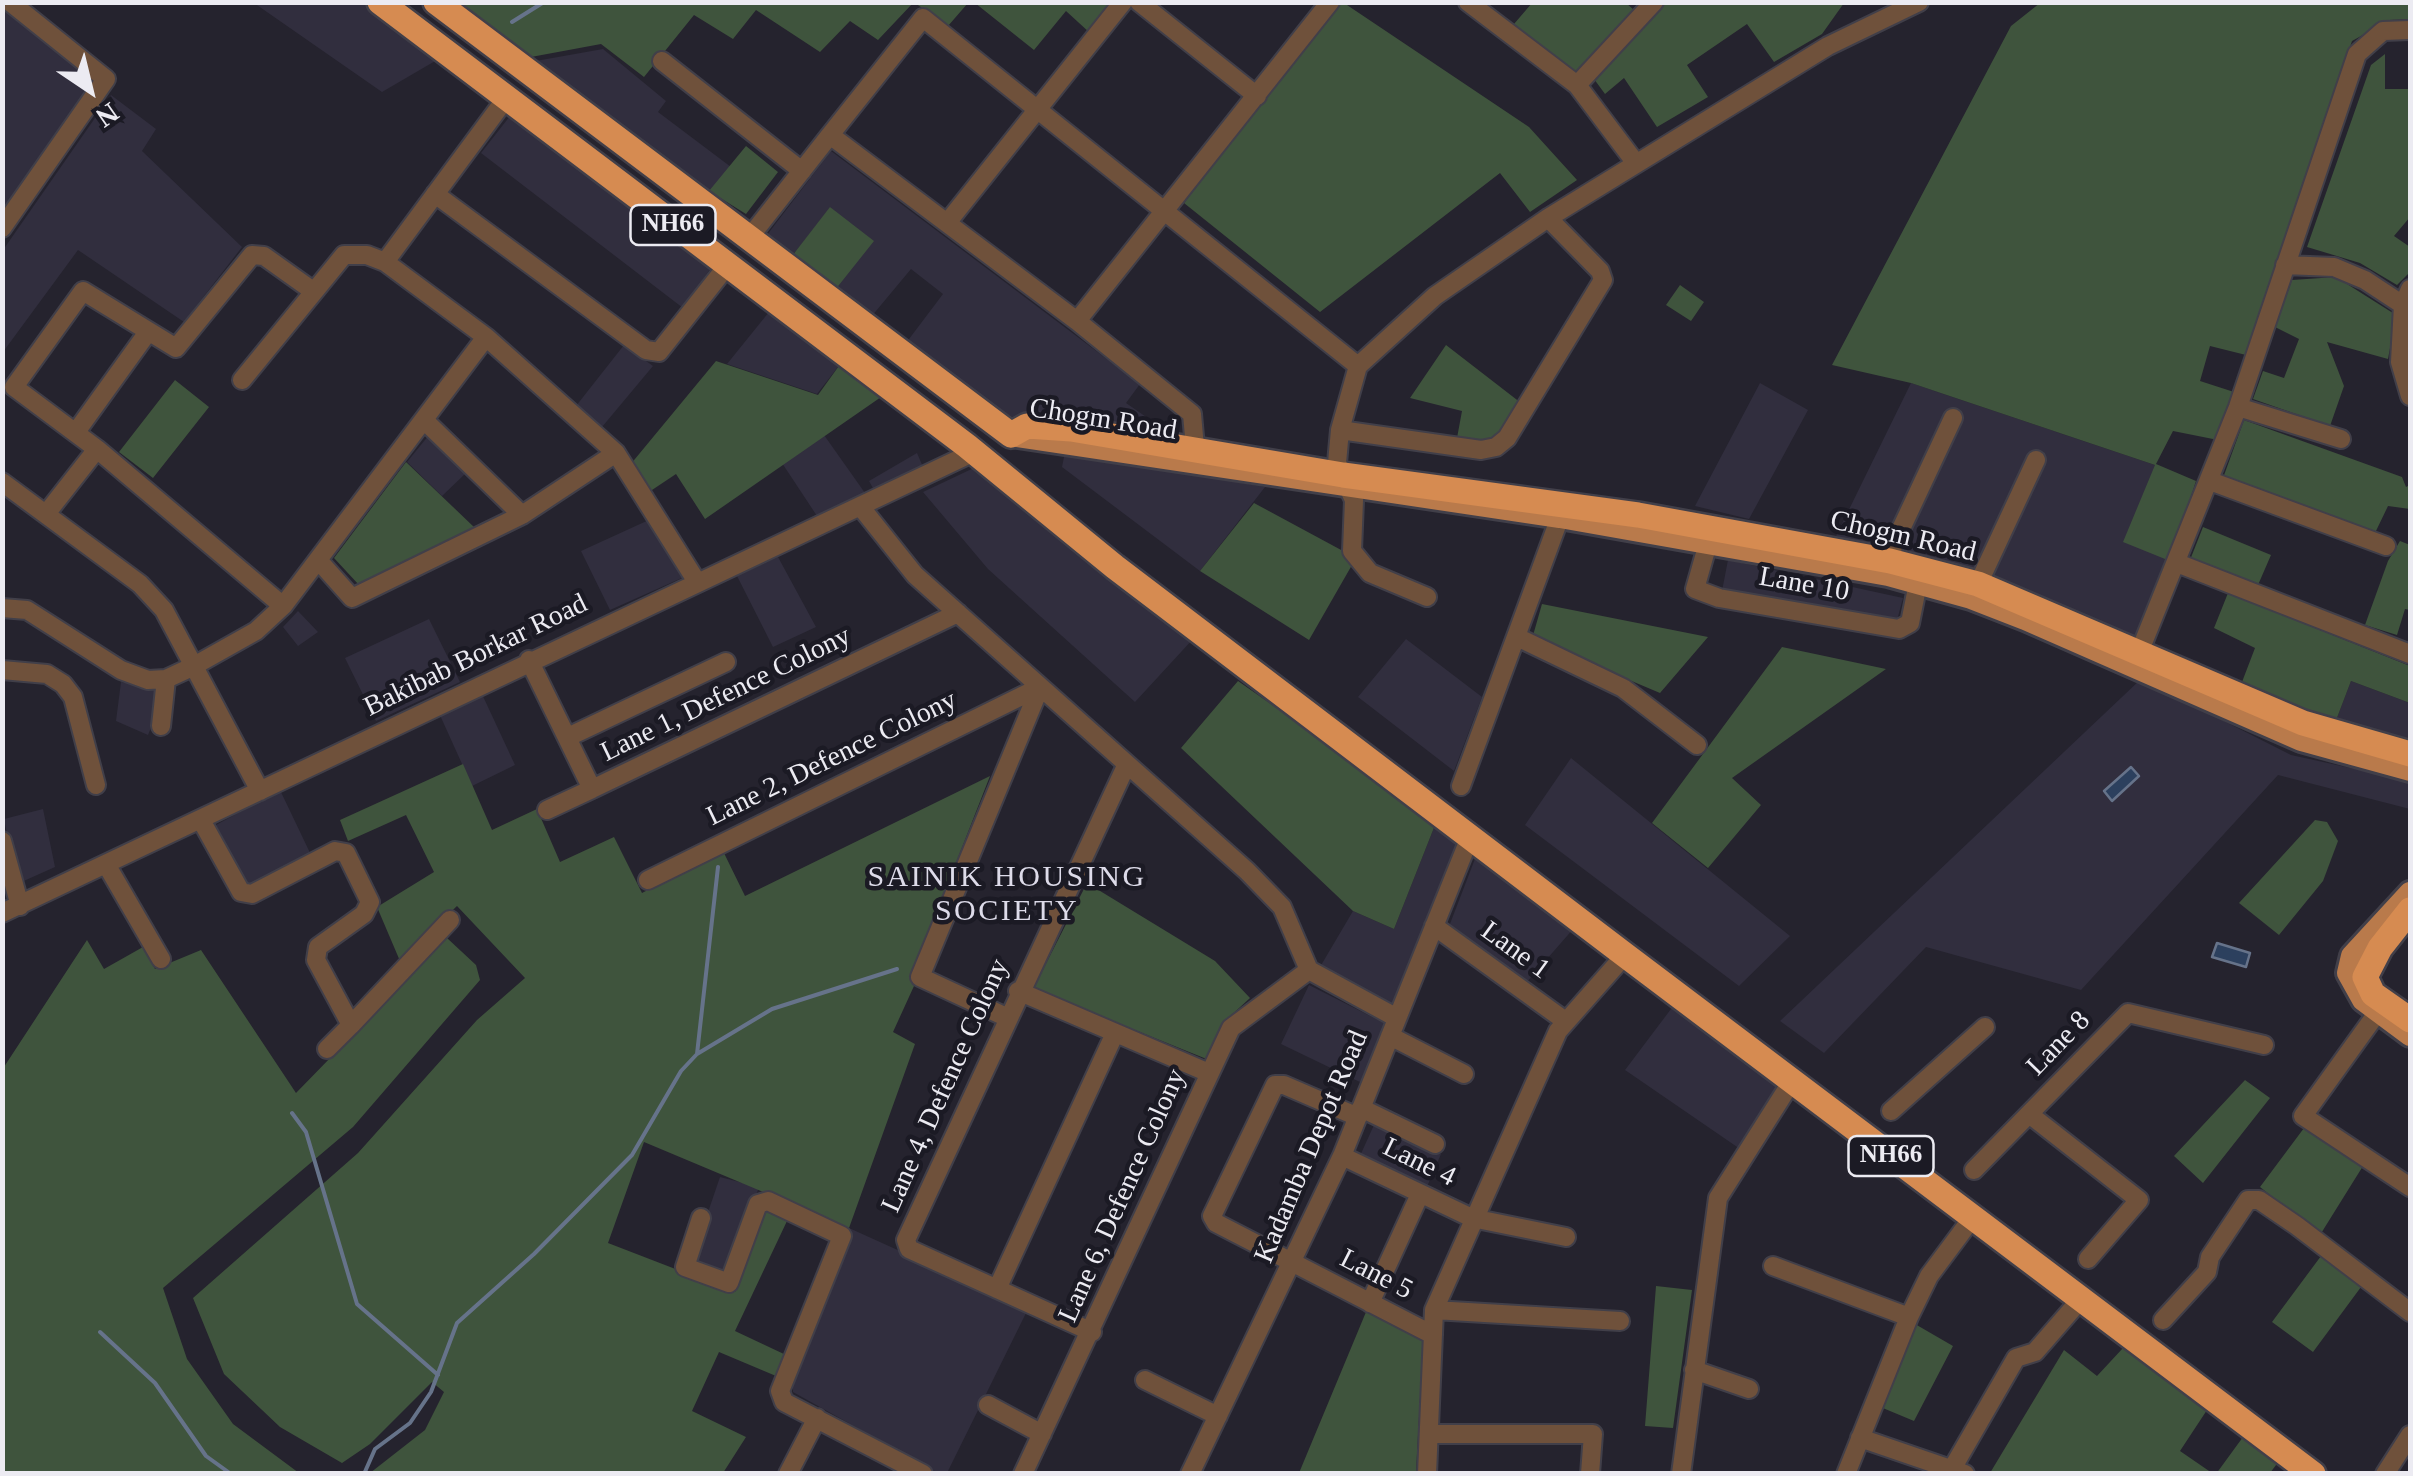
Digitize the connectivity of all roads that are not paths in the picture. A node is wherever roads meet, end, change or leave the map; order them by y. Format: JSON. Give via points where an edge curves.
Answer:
{"nodes":[{"id":1,"x":10,"y":2,"type":"edge"},
{"id":2,"x":380,"y":2,"type":"edge"},
{"id":3,"x":436,"y":2,"type":"edge"},
{"id":4,"x":1123,"y":2,"type":"edge"},
{"id":5,"x":1139,"y":2,"type":"edge"},
{"id":6,"x":1330,"y":2,"type":"edge"},
{"id":7,"x":1468,"y":2,"type":"edge"},
{"id":8,"x":1654,"y":2,"type":"edge"},
{"id":9,"x":1920,"y":2,"type":"edge"},
{"id":10,"x":2410,"y":30,"type":"edge"},
{"id":11,"x":662,"y":61,"type":"dead end"},
{"id":12,"x":1576,"y":85,"type":"junction"},
{"id":13,"x":1257,"y":96,"type":"junction"},
{"id":14,"x":506,"y":97,"type":"junction"},
{"id":15,"x":1038,"y":109,"type":"junction"},
{"id":16,"x":830,"y":134,"type":"junction"},
{"id":17,"x":1635,"y":162,"type":"junction"},
{"id":18,"x":802,"y":171,"type":"junction"},
{"id":19,"x":435,"y":194,"type":"junction"},
{"id":20,"x":1166,"y":210,"type":"junction"},
{"id":21,"x":1548,"y":218,"type":"junction"},
{"id":22,"x":948,"y":223,"type":"junction"},
{"id":23,"x":2,"y":228,"type":"edge"},
{"id":24,"x":749,"y":238,"type":"junction"},
{"id":25,"x":385,"y":262,"type":"junction"},
{"id":26,"x":726,"y":266,"type":"junction"},
{"id":27,"x":2285,"y":266,"type":"junction"},
{"id":28,"x":312,"y":292,"type":"junction"},
{"id":29,"x":2407,"y":297,"type":"edge"},
{"id":30,"x":1077,"y":321,"type":"junction"},
{"id":31,"x":148,"y":332,"type":"junction"},
{"id":32,"x":486,"y":337,"type":"junction"},
{"id":33,"x":1358,"y":366,"type":"junction"},
{"id":34,"x":242,"y":380,"type":"dead end"},
{"id":35,"x":2410,"y":396,"type":"edge"},
{"id":36,"x":2238,"y":407,"type":"junction"},
{"id":37,"x":1953,"y":418,"type":"dead end"},
{"id":38,"x":424,"y":420,"type":"junction"},
{"id":39,"x":1340,"y":430,"type":"junction"},
{"id":40,"x":76,"y":432,"type":"junction"},
{"id":41,"x":2341,"y":439,"type":"dead end"},
{"id":42,"x":97,"y":448,"type":"junction"},
{"id":43,"x":974,"y":452,"type":"junction"},
{"id":44,"x":616,"y":453,"type":"junction"},
{"id":45,"x":1196,"y":456,"type":"junction"},
{"id":46,"x":2036,"y":460,"type":"dead end"},
{"id":47,"x":2210,"y":481,"type":"junction"},
{"id":48,"x":2,"y":482,"type":"edge"},
{"id":49,"x":1345,"y":482,"type":"junction"},
{"id":50,"x":860,"y":506,"type":"junction"},
{"id":51,"x":46,"y":514,"type":"junction"},
{"id":52,"x":522,"y":515,"type":"junction"},
{"id":53,"x":1560,"y":517,"type":"junction"},
{"id":54,"x":1708,"y":543,"type":"junction"},
{"id":55,"x":2386,"y":546,"type":"dead end"},
{"id":56,"x":319,"y":561,"type":"junction"},
{"id":57,"x":2178,"y":563,"type":"junction"},
{"id":58,"x":1889,"y":568,"type":"junction"},
{"id":59,"x":697,"y":582,"type":"junction"},
{"id":60,"x":1918,"y":583,"type":"junction"},
{"id":61,"x":1974,"y":591,"type":"junction"},
{"id":62,"x":2,"y":594,"type":"edge"},
{"id":63,"x":1427,"y":597,"type":"dead end"},
{"id":64,"x":283,"y":606,"type":"junction"},
{"id":65,"x":2,"y":608,"type":"edge"},
{"id":66,"x":27,"y":610,"type":"junction"},
{"id":67,"x":958,"y":614,"type":"junction"},
{"id":68,"x":1519,"y":638,"type":"junction"},
{"id":69,"x":2410,"y":654,"type":"edge"},
{"id":70,"x":2138,"y":657,"type":"junction"},
{"id":71,"x":529,"y":660,"type":"junction"},
{"id":72,"x":726,"y":662,"type":"dead end"},
{"id":73,"x":192,"y":667,"type":"junction"},
{"id":74,"x":2,"y":670,"type":"edge"},
{"id":75,"x":166,"y":679,"type":"junction"},
{"id":76,"x":1040,"y":688,"type":"junction"},
{"id":77,"x":161,"y":726,"type":"dead end"},
{"id":78,"x":568,"y":738,"type":"junction"},
{"id":79,"x":1697,"y":745,"type":"dead end"},
{"id":80,"x":2410,"y":754,"type":"edge"},
{"id":81,"x":1126,"y":766,"type":"junction"},
{"id":82,"x":2410,"y":770,"type":"edge"},
{"id":83,"x":96,"y":784,"type":"dead end"},
{"id":84,"x":1461,"y":786,"type":"dead end"},
{"id":85,"x":592,"y":789,"type":"junction"},
{"id":86,"x":260,"y":791,"type":"junction"},
{"id":87,"x":547,"y":810,"type":"dead end"},
{"id":88,"x":201,"y":820,"type":"junction"},
{"id":89,"x":1470,"y":837,"type":"junction"},
{"id":90,"x":2,"y":841,"type":"edge"},
{"id":91,"x":106,"y":864,"type":"junction"},
{"id":92,"x":648,"y":880,"type":"dead end"},
{"id":93,"x":2410,"y":893,"type":"edge"},
{"id":94,"x":11,"y":910,"type":"edge"},
{"id":95,"x":2410,"y":910,"type":"edge"},
{"id":96,"x":450,"y":920,"type":"dead end"},
{"id":97,"x":1434,"y":926,"type":"junction"},
{"id":98,"x":1625,"y":955,"type":"junction"},
{"id":99,"x":160,"y":958,"type":"dead end"},
{"id":100,"x":1309,"y":970,"type":"junction"},
{"id":101,"x":1018,"y":991,"type":"junction"},
{"id":102,"x":2381,"y":1007,"type":"junction"},
{"id":103,"x":1006,"y":1017,"type":"junction"},
{"id":104,"x":1397,"y":1018,"type":"junction"},
{"id":105,"x":1564,"y":1020,"type":"junction"},
{"id":106,"x":2410,"y":1020,"type":"edge"},
{"id":107,"x":351,"y":1025,"type":"junction"},
{"id":108,"x":1986,"y":1027,"type":"dead end"},
{"id":109,"x":1115,"y":1033,"type":"junction"},
{"id":110,"x":2410,"y":1035,"type":"edge"},
{"id":111,"x":1390,"y":1036,"type":"junction"},
{"id":112,"x":2264,"y":1044,"type":"dead end"},
{"id":113,"x":327,"y":1049,"type":"dead end"},
{"id":114,"x":1209,"y":1073,"type":"junction"},
{"id":115,"x":1464,"y":1074,"type":"dead end"},
{"id":116,"x":1792,"y":1082,"type":"junction"},
{"id":117,"x":1891,"y":1111,"type":"dead end"},
{"id":118,"x":1359,"y":1112,"type":"junction"},
{"id":119,"x":2029,"y":1114,"type":"junction"},
{"id":120,"x":1435,"y":1144,"type":"dead end"},
{"id":121,"x":1342,"y":1156,"type":"junction"},
{"id":122,"x":1974,"y":1170,"type":"dead end"},
{"id":123,"x":2410,"y":1186,"type":"edge"},
{"id":124,"x":1420,"y":1194,"type":"junction"},
{"id":125,"x":1972,"y":1217,"type":"junction"},
{"id":126,"x":701,"y":1218,"type":"dead end"},
{"id":127,"x":1472,"y":1218,"type":"junction"},
{"id":128,"x":1566,"y":1238,"type":"dead end"},
{"id":129,"x":2088,"y":1259,"type":"dead end"},
{"id":130,"x":1294,"y":1263,"type":"junction"},
{"id":131,"x":1773,"y":1266,"type":"dead end"},
{"id":132,"x":997,"y":1289,"type":"junction"},
{"id":133,"x":2080,"y":1299,"type":"junction"},
{"id":134,"x":1370,"y":1302,"type":"junction"},
{"id":135,"x":1434,"y":1310,"type":"junction"},
{"id":136,"x":2410,"y":1312,"type":"edge"},
{"id":137,"x":1909,"y":1317,"type":"junction"},
{"id":138,"x":2163,"y":1320,"type":"dead end"},
{"id":139,"x":1620,"y":1321,"type":"dead end"},
{"id":140,"x":1092,"y":1332,"type":"junction"},
{"id":141,"x":1433,"y":1335,"type":"junction"},
{"id":142,"x":1694,"y":1370,"type":"junction"},
{"id":143,"x":1145,"y":1380,"type":"dead end"},
{"id":144,"x":1750,"y":1389,"type":"dead end"},
{"id":145,"x":988,"y":1406,"type":"dead end"},
{"id":146,"x":1218,"y":1416,"type":"junction"},
{"id":147,"x":817,"y":1418,"type":"junction"},
{"id":148,"x":1042,"y":1434,"type":"junction"},
{"id":149,"x":1430,"y":1434,"type":"junction"},
{"id":150,"x":2410,"y":1435,"type":"edge"},
{"id":151,"x":1860,"y":1438,"type":"junction"},
{"id":152,"x":914,"y":1471,"type":"edge"},
{"id":153,"x":1958,"y":1471,"type":"edge"},
{"id":154,"x":788,"y":1474,"type":"edge"},
{"id":155,"x":1022,"y":1474,"type":"edge"},
{"id":156,"x":1190,"y":1474,"type":"edge"},
{"id":157,"x":1427,"y":1474,"type":"edge"},
{"id":158,"x":1590,"y":1474,"type":"edge"},
{"id":159,"x":1681,"y":1474,"type":"edge"},
{"id":160,"x":1846,"y":1474,"type":"edge"},
{"id":161,"x":2313,"y":1474,"type":"edge"},
{"id":162,"x":2385,"y":1474,"type":"edge"}],
"edges":[{"from":1,"to":23,"type":"street","via":[[106,79]]},
{"from":2,"to":14,"type":"highway","number":"NH66"},
{"from":3,"to":24,"type":"highway","number":"NH66"},
{"from":4,"to":15,"type":"street"},
{"from":5,"to":13,"type":"street"},
{"from":6,"to":13,"type":"street"},
{"from":7,"to":12,"type":"street"},
{"from":8,"to":12,"type":"street"},
{"from":9,"to":17,"type":"street","via":[[1828,46]]},
{"from":10,"to":27,"type":"street","via":[[2384,31],[2357,54]]},
{"from":11,"to":18,"type":"street"},
{"from":12,"to":17,"type":"street"},
{"from":13,"to":20,"type":"street"},
{"from":14,"to":19,"type":"street"},
{"from":14,"to":26,"type":"highway","number":"NH66"},
{"from":15,"to":16,"type":"street","via":[[923,18]]},
{"from":15,"to":20,"type":"street"},
{"from":15,"to":22,"type":"street"},
{"from":16,"to":18,"type":"street"},
{"from":16,"to":22,"type":"street"},
{"from":17,"to":21,"type":"street"},
{"from":18,"to":24,"type":"street"},
{"from":19,"to":25,"type":"street"},
{"from":19,"to":26,"type":"street","via":[[646,350],[659,352]]},
{"from":20,"to":30,"type":"street"},
{"from":20,"to":33,"type":"street"},
{"from":21,"to":33,"type":"street","via":[[1434,296]]},
{"from":21,"to":39,"type":"street","via":[[1602,280],[1507,438],[1481,450]]},
{"from":22,"to":30,"type":"street"},
{"from":24,"to":45,"type":"highway","name":"Chogm Road","number":"NH66","via":[[1010,436],[1046,425]]},
{"from":25,"to":28,"type":"street","via":[[344,255]]},
{"from":25,"to":32,"type":"street"},
{"from":26,"to":43,"type":"highway","number":"NH66"},
{"from":27,"to":29,"type":"street","via":[[2334,267]]},
{"from":27,"to":36,"type":"street"},
{"from":28,"to":31,"type":"street","via":[[264,256],[252,255],[176,348]]},
{"from":28,"to":34,"type":"street"},
{"from":29,"to":35,"type":"street","via":[[2400,362]]},
{"from":30,"to":45,"type":"street","via":[[1192,414]]},
{"from":31,"to":40,"type":"street"},
{"from":31,"to":40,"type":"street","via":[[83,291],[14,387]]},
{"from":32,"to":38,"type":"street"},
{"from":32,"to":44,"type":"street"},
{"from":33,"to":39,"type":"street"},
{"from":36,"to":41,"type":"street"},
{"from":36,"to":47,"type":"street"},
{"from":37,"to":58,"type":"street"},
{"from":38,"to":52,"type":"street"},
{"from":38,"to":56,"type":"street"},
{"from":39,"to":49,"type":"street","via":[[1338,462]]},
{"from":40,"to":42,"type":"street"},
{"from":42,"to":51,"type":"street"},
{"from":42,"to":64,"type":"street"},
{"from":43,"to":50,"type":"street","name":"Bakibab Borkar Road"},
{"from":43,"to":89,"type":"highway","number":"NH66"},
{"from":44,"to":52,"type":"street"},
{"from":44,"to":59,"type":"street"},
{"from":45,"to":49,"type":"highway","name":"Chogm Road"},
{"from":46,"to":61,"type":"street"},
{"from":47,"to":55,"type":"street"},
{"from":47,"to":57,"type":"street"},
{"from":48,"to":51,"type":"street"},
{"from":49,"to":53,"type":"main road","name":"Chogm Road"},
{"from":49,"to":58,"type":"highway","name":"Chogm Road","via":[[1638,515]]},
{"from":49,"to":63,"type":"street","via":[[1354,500],[1355,560]]},
{"from":50,"to":59,"type":"street","name":"Bakibab Borkar Road"},
{"from":50,"to":67,"type":"street"},
{"from":51,"to":73,"type":"street","via":[[140,584],[164,610]]},
{"from":52,"to":56,"type":"street","via":[[352,598]]},
{"from":53,"to":54,"type":"main road","name":"Chogm Road"},
{"from":53,"to":68,"type":"street"},
{"from":54,"to":58,"type":"main road","name":"Chogm Road"},
{"from":54,"to":60,"type":"street","name":"Lane 10","via":[[1695,589],[1719,598],[1899,629],[1910,623]]},
{"from":56,"to":64,"type":"street"},
{"from":57,"to":69,"type":"street"},
{"from":57,"to":70,"type":"street"},
{"from":58,"to":60,"type":"main road","name":"Chogm Road"},
{"from":58,"to":61,"type":"highway","name":"Chogm Road"},
{"from":59,"to":71,"type":"street","name":"Bakibab Borkar Road"},
{"from":60,"to":61,"type":"main road","name":"Chogm Road"},
{"from":61,"to":70,"type":"highway","name":"Chogm Road"},
{"from":62,"to":66,"type":"street"},
{"from":64,"to":73,"type":"street"},
{"from":65,"to":66,"type":"street"},
{"from":66,"to":75,"type":"street","via":[[121,670]]},
{"from":67,"to":76,"type":"street"},
{"from":67,"to":85,"type":"street","name":"Lane 1, Defence Colony"},
{"from":68,"to":79,"type":"street","via":[[1623,688]]},
{"from":68,"to":84,"type":"street"},
{"from":70,"to":80,"type":"highway","name":"Chogm Road","via":[[2303,723]]},
{"from":70,"to":82,"type":"main road","name":"Chogm Road","via":[[2300,740]]},
{"from":71,"to":78,"type":"street","name":"Lane 1, Defence Colony"},
{"from":71,"to":86,"type":"street","name":"Bakibab Borkar Road"},
{"from":72,"to":78,"type":"street"},
{"from":73,"to":75,"type":"street"},
{"from":73,"to":86,"type":"street"},
{"from":74,"to":83,"type":"street","via":[[47,674],[63,684],[73,697]]},
{"from":75,"to":77,"type":"street"},
{"from":76,"to":81,"type":"street"},
{"from":76,"to":92,"type":"street","name":"Lane 2, Defence Colony"},
{"from":76,"to":103,"type":"street","via":[[920,977]]},
{"from":78,"to":85,"type":"street","name":"Lane 1, Defence Colony"},
{"from":81,"to":100,"type":"street","via":[[1282,906]]},
{"from":81,"to":101,"type":"street","name":"Lane 4, Defence Colony"},
{"from":85,"to":87,"type":"street"},
{"from":86,"to":88,"type":"street","name":"Bakibab Borkar Road"},
{"from":88,"to":91,"type":"street","name":"Bakibab Borkar Road"},
{"from":88,"to":107,"type":"street","via":[[241,892],[252,894],[336,850],[346,853],[370,902],[364,914],[318,947],[316,960]]},
{"from":89,"to":97,"type":"street","name":"Kadamba Depot Road"},
{"from":89,"to":98,"type":"highway","number":"NH66"},
{"from":90,"to":94,"type":"street"},
{"from":91,"to":94,"type":"street","name":"Bakibab Borkar Road"},
{"from":91,"to":99,"type":"street"},
{"from":93,"to":102,"type":"main road","via":[[2352,956],[2354,990]]},
{"from":95,"to":102,"type":"highway","via":[[2365,977]]},
{"from":96,"to":107,"type":"street"},
{"from":97,"to":104,"type":"street","name":"Kadamba Depot Road"},
{"from":97,"to":105,"type":"street","name":"Lane 1"},
{"from":98,"to":105,"type":"street"},
{"from":98,"to":116,"type":"highway","number":"NH66"},
{"from":100,"to":104,"type":"street"},
{"from":100,"to":114,"type":"street","name":"Lane 6, Defence Colony","via":[[1242,1016]]},
{"from":101,"to":103,"type":"street","name":"Lane 4, Defence Colony"},
{"from":101,"to":109,"type":"street"},
{"from":102,"to":106,"type":"highway"},
{"from":102,"to":110,"type":"main road"},
{"from":102,"to":123,"type":"street","via":[[2302,1116]]},
{"from":103,"to":132,"type":"street","name":"Lane 4, Defence Colony","via":[[906,1240],[909,1249]]},
{"from":104,"to":111,"type":"street","name":"Kadamba Depot Road"},
{"from":105,"to":127,"type":"street"},
{"from":107,"to":113,"type":"street"},
{"from":108,"to":117,"type":"street"},
{"from":109,"to":114,"type":"street"},
{"from":109,"to":132,"type":"street"},
{"from":111,"to":115,"type":"street"},
{"from":111,"to":118,"type":"street","name":"Kadamba Depot Road"},
{"from":112,"to":119,"type":"street","name":"Lane 8","via":[[2128,1013]]},
{"from":114,"to":140,"type":"street","name":"Lane 6, Defence Colony"},
{"from":116,"to":125,"type":"highway","number":"NH66"},
{"from":116,"to":142,"type":"street","via":[[1718,1198]]},
{"from":118,"to":120,"type":"street"},
{"from":118,"to":121,"type":"street","name":"Kadamba Depot Road"},
{"from":118,"to":130,"type":"street","name":"Lane 5","via":[[1275,1085],[1212,1216]]},
{"from":119,"to":122,"type":"street","name":"Lane 8"},
{"from":119,"to":129,"type":"street","via":[[2138,1200]]},
{"from":121,"to":124,"type":"street","name":"Lane 4"},
{"from":121,"to":130,"type":"street","name":"Kadamba Depot Road"},
{"from":124,"to":127,"type":"street","name":"Lane 4"},
{"from":124,"to":134,"type":"street"},
{"from":125,"to":133,"type":"highway","number":"NH66"},
{"from":125,"to":137,"type":"street","via":[[1928,1276]]},
{"from":126,"to":147,"type":"street","via":[[685,1267],[729,1284],[758,1204],[768,1201],[842,1236],[780,1391],[784,1402]]},
{"from":127,"to":128,"type":"street","name":"Lane 4"},
{"from":127,"to":135,"type":"street"},
{"from":130,"to":134,"type":"street","name":"Lane 5"},
{"from":130,"to":146,"type":"street","name":"Kadamba Depot Road"},
{"from":131,"to":137,"type":"street"},
{"from":132,"to":140,"type":"street","name":"Lane 4, Defence Colony"},
{"from":133,"to":153,"type":"street","via":[[2035,1352],[2016,1358]]},
{"from":133,"to":161,"type":"highway","number":"NH66"},
{"from":134,"to":141,"type":"street","name":"Lane 5"},
{"from":135,"to":139,"type":"street"},
{"from":135,"to":141,"type":"street"},
{"from":136,"to":138,"type":"street","via":[[2297,1226],[2259,1200],[2248,1200],[2207,1272]]},
{"from":137,"to":151,"type":"street"},
{"from":140,"to":148,"type":"street","name":"Lane 6, Defence Colony"},
{"from":141,"to":149,"type":"street"},
{"from":142,"to":144,"type":"street"},
{"from":142,"to":159,"type":"street"},
{"from":143,"to":146,"type":"street"},
{"from":145,"to":148,"type":"street"},
{"from":146,"to":156,"type":"street","name":"Kadamba Depot Road"},
{"from":147,"to":152,"type":"street"},
{"from":147,"to":154,"type":"street"},
{"from":148,"to":155,"type":"street","name":"Lane 6, Defence Colony"},
{"from":149,"to":157,"type":"street"},
{"from":149,"to":158,"type":"street","via":[[1594,1434]]},
{"from":150,"to":162,"type":"street"},
{"from":151,"to":153,"type":"street"},
{"from":151,"to":160,"type":"street"}]}
